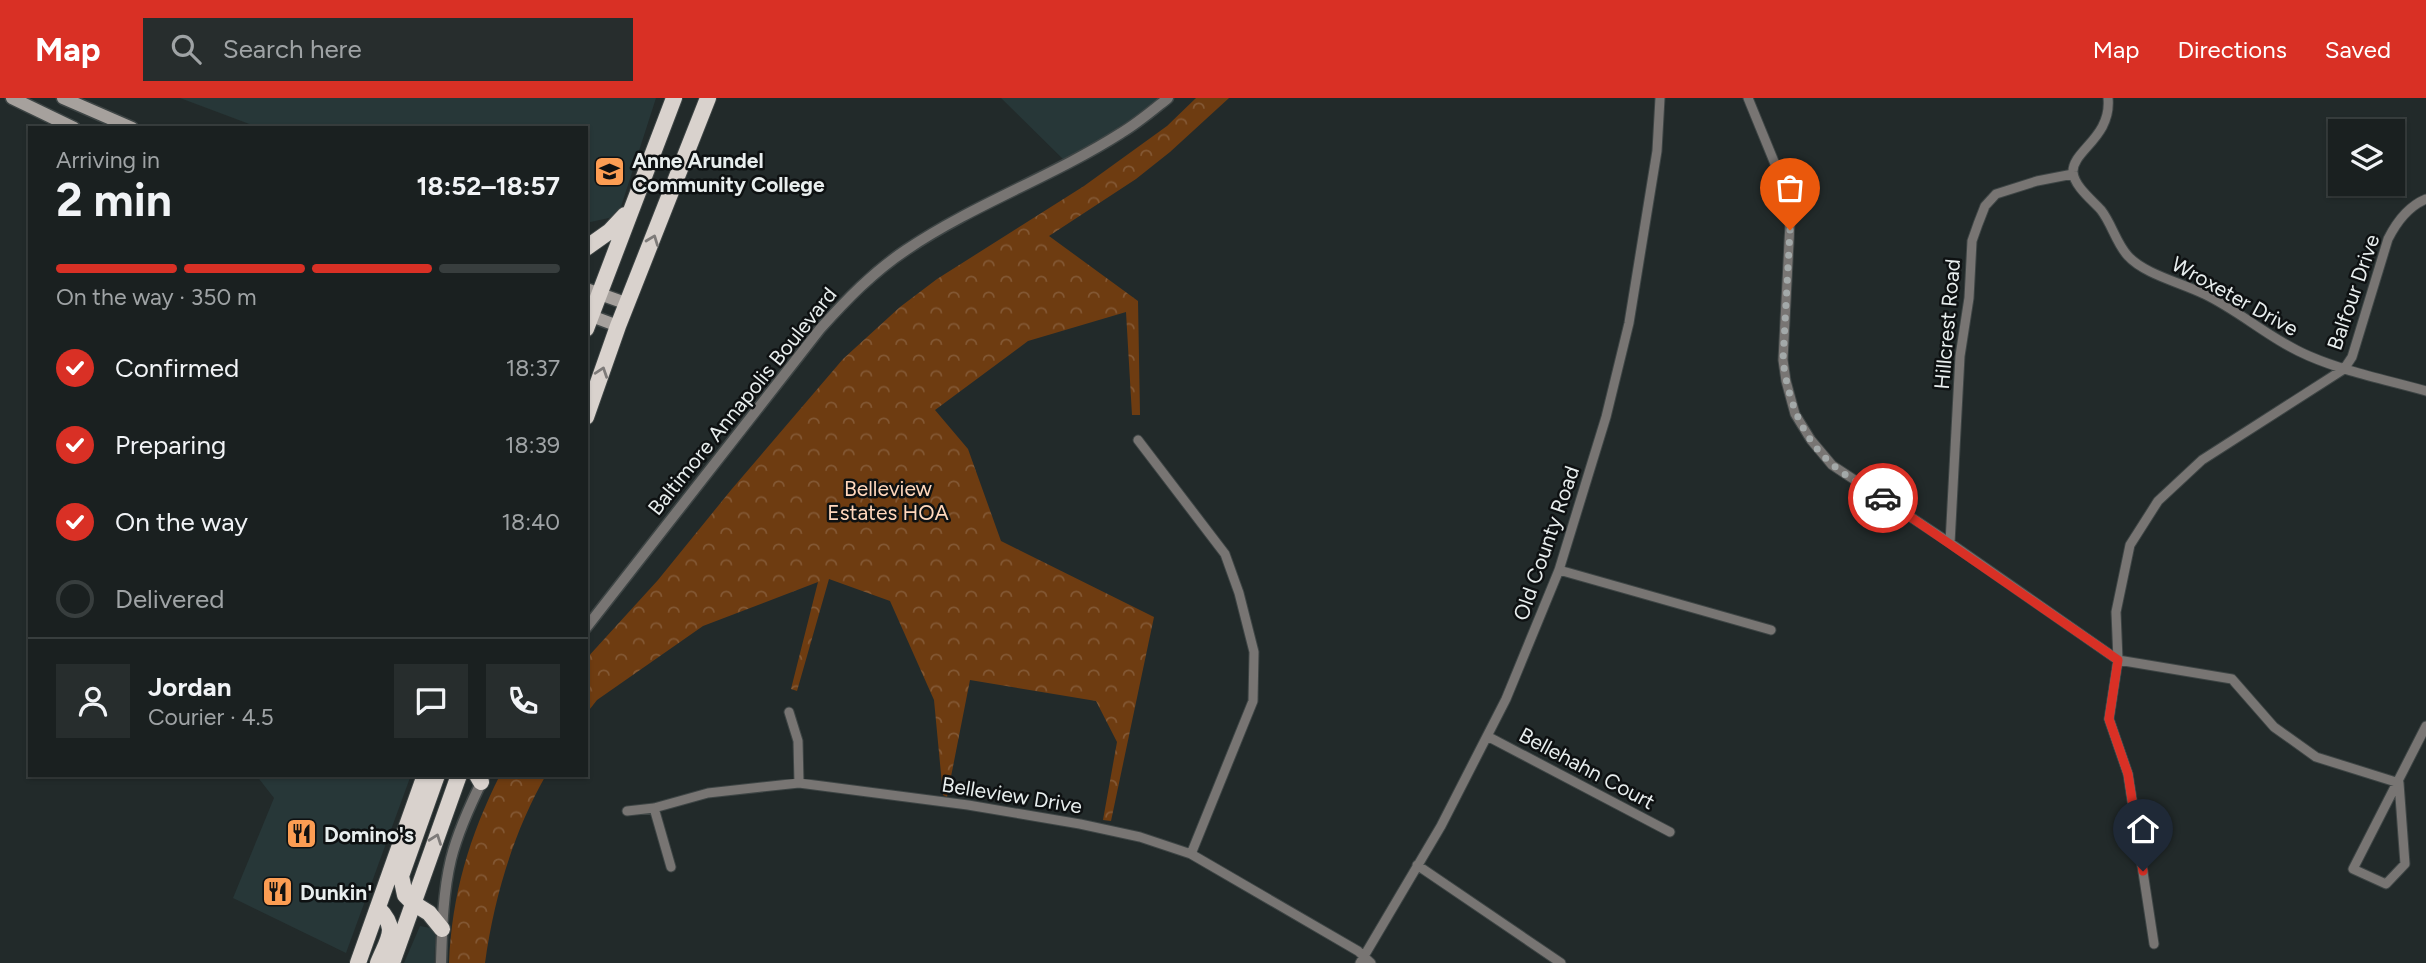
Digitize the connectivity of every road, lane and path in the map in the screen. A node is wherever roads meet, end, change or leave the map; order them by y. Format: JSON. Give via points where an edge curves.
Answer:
{"nodes":[{"id":1,"x":12,"y":98,"type":"edge"},
{"id":2,"x":63,"y":98,"type":"edge"},
{"id":3,"x":674,"y":98,"type":"edge"},
{"id":4,"x":708,"y":98,"type":"edge"},
{"id":5,"x":1168,"y":98,"type":"edge"},
{"id":6,"x":1748,"y":98,"type":"edge"},
{"id":7,"x":2108,"y":98,"type":"edge"},
{"id":8,"x":1661,"y":99,"type":"edge"},
{"id":9,"x":70,"y":126,"type":"edge"},
{"id":10,"x":127,"y":126,"type":"edge"},
{"id":11,"x":2073,"y":174,"type":"junction"},
{"id":12,"x":2426,"y":200,"type":"edge"},
{"id":13,"x":632,"y":209,"type":"junction"},
{"id":14,"x":588,"y":247,"type":"edge"},
{"id":15,"x":593,"y":291,"type":"edge"},
{"id":16,"x":628,"y":304,"type":"junction"},
{"id":17,"x":588,"y":320,"type":"edge"},
{"id":18,"x":618,"y":326,"type":"junction"},
{"id":19,"x":2344,"y":369,"type":"junction"},
{"id":20,"x":2426,"y":391,"type":"edge"},
{"id":21,"x":588,"y":411,"type":"edge"},
{"id":22,"x":1138,"y":440,"type":"dead end"},
{"id":23,"x":1950,"y":543,"type":"junction"},
{"id":24,"x":1559,"y":570,"type":"junction"},
{"id":25,"x":588,"y":625,"type":"edge"},
{"id":26,"x":1771,"y":630,"type":"dead end"},
{"id":27,"x":2118,"y":660,"type":"junction"},
{"id":28,"x":789,"y":712,"type":"dead end"},
{"id":29,"x":2426,"y":726,"type":"edge"},
{"id":30,"x":1487,"y":736,"type":"junction"},
{"id":31,"x":424,"y":777,"type":"edge"},
{"id":32,"x":437,"y":777,"type":"edge"},
{"id":33,"x":458,"y":777,"type":"edge"},
{"id":34,"x":481,"y":777,"type":"edge"},
{"id":35,"x":799,"y":783,"type":"junction"},
{"id":36,"x":2399,"y":783,"type":"junction"},
{"id":37,"x":654,"y":808,"type":"junction"},
{"id":38,"x":627,"y":811,"type":"dead end"},
{"id":39,"x":1670,"y":832,"type":"dead end"},
{"id":40,"x":1191,"y":854,"type":"junction"},
{"id":41,"x":1418,"y":865,"type":"junction"},
{"id":42,"x":671,"y":867,"type":"dead end"},
{"id":43,"x":413,"y":903,"type":"junction"},
{"id":44,"x":378,"y":908,"type":"junction"},
{"id":45,"x":442,"y":929,"type":"junction"},
{"id":46,"x":2154,"y":944,"type":"dead end"},
{"id":47,"x":1364,"y":961,"type":"edge"},
{"id":48,"x":358,"y":963,"type":"edge"},
{"id":49,"x":378,"y":963,"type":"edge"},
{"id":50,"x":392,"y":963,"type":"edge"},
{"id":51,"x":440,"y":963,"type":"edge"},
{"id":52,"x":1561,"y":963,"type":"edge"}],
"edges":[{"from":1,"to":9,"type":"main road"},
{"from":2,"to":10,"type":"main road"},
{"from":3,"to":13,"type":"highway"},
{"from":16,"to":4,"type":"highway","one_way":true},
{"from":5,"to":25,"type":"street","name":"Baltimore Annapolis Boulevard","via":[[1099,147],[957,218],[877,271],[820,329]]},
{"from":6,"to":23,"type":"street","via":[[1791,204],[1783,360],[1795,414],[1832,465]]},
{"from":7,"to":11,"type":"street","via":[[2104,124],[2077,158]]},
{"from":8,"to":24,"type":"street","name":"Old County Road","via":[[1657,151],[1626,336]]},
{"from":11,"to":19,"type":"street","name":"Wroxeter Drive","via":[[2135,262],[2205,294],[2308,356]]},
{"from":11,"to":23,"type":"street","name":"Hillcrest Road","via":[[1996,194],[1985,206],[1972,241]]},
{"from":12,"to":19,"type":"street","name":"Balfour Drive","via":[[2401,219],[2388,239]]},
{"from":13,"to":14,"type":"highway"},
{"from":13,"to":15,"type":"highway"},
{"from":15,"to":16,"type":"main road"},
{"from":15,"to":17,"type":"highway"},
{"from":16,"to":18,"type":"highway"},
{"from":17,"to":18,"type":"main road"},
{"from":21,"to":18,"type":"highway","one_way":true},
{"from":19,"to":20,"type":"street","name":"Wroxeter Drive"},
{"from":19,"to":27,"type":"street","via":[[2202,460],[2150,511],[2130,545],[2116,612]]},
{"from":22,"to":40,"type":"street","via":[[1225,554],[1254,652],[1253,701]]},
{"from":23,"to":27,"type":"street"},
{"from":24,"to":26,"type":"street"},
{"from":24,"to":30,"type":"street","name":"Old County Road"},
{"from":27,"to":36,"type":"street","via":[[2232,679],[2274,727],[2316,757]]},
{"from":27,"to":46,"type":"street","via":[[2109,719],[2128,774]]},
{"from":28,"to":35,"type":"street","via":[[798,741]]},
{"from":29,"to":36,"type":"street"},
{"from":30,"to":39,"type":"street","name":"Bellehahn Court"},
{"from":30,"to":41,"type":"street","name":"Old County Road"},
{"from":31,"to":44,"type":"highway"},
{"from":32,"to":43,"type":"highway","via":[[401,876],[405,895]]},
{"from":43,"to":33,"type":"highway","one_way":true},
{"from":34,"to":45,"type":"street","via":[[451,859]]},
{"from":35,"to":37,"type":"street","name":"Belleview Drive","via":[[708,793]]},
{"from":35,"to":40,"type":"street","name":"Belleview Drive","via":[[1080,824]]},
{"from":36,"to":36,"type":"street","via":[[2405,864],[2386,884],[2353,869]]},
{"from":37,"to":38,"type":"street","name":"Belleview Drive"},
{"from":37,"to":42,"type":"street"},
{"from":40,"to":47,"type":"street","name":"Belleview Drive","via":[[1358,951]]},
{"from":41,"to":47,"type":"street","name":"Old County Road"},
{"from":41,"to":52,"type":"street"},
{"from":43,"to":45,"type":"highway"},
{"from":43,"to":50,"type":"highway"},
{"from":44,"to":48,"type":"highway"},
{"from":44,"to":49,"type":"highway","via":[[391,926]]},
{"from":45,"to":51,"type":"street"}]}
